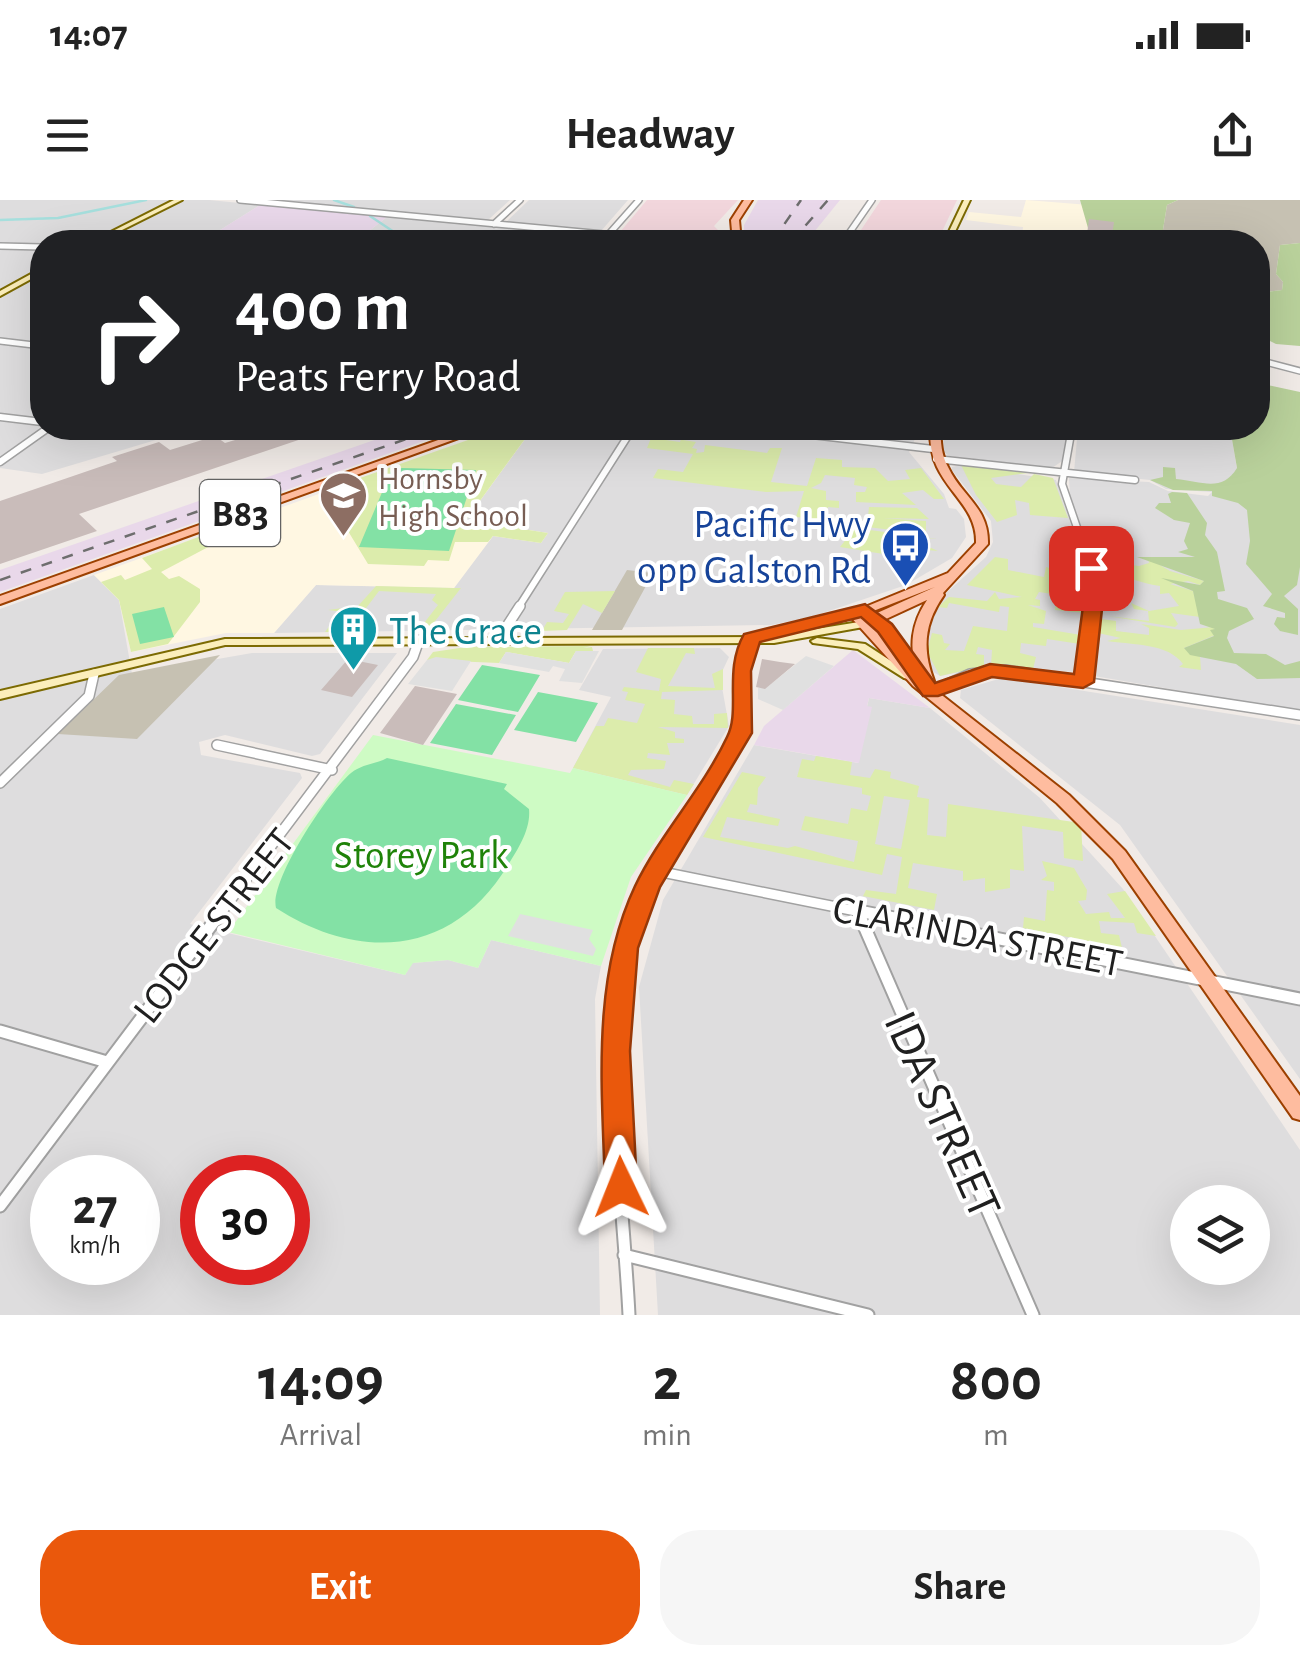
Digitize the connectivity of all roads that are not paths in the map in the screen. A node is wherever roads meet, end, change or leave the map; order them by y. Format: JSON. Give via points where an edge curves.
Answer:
{"nodes":[{"id":1,"x":179,"y":200,"type":"edge"},
{"id":2,"x":240,"y":200,"type":"edge"},
{"id":3,"x":520,"y":200,"type":"edge"},
{"id":4,"x":639,"y":200,"type":"edge"},
{"id":5,"x":748,"y":200,"type":"edge"},
{"id":6,"x":872,"y":200,"type":"edge"},
{"id":7,"x":968,"y":200,"type":"edge"},
{"id":8,"x":494,"y":224,"type":"junction"},
{"id":9,"x":118,"y":230,"type":"edge"},
{"id":10,"x":560,"y":230,"type":"edge"},
{"id":11,"x":612,"y":230,"type":"edge"},
{"id":12,"x":735,"y":230,"type":"edge"},
{"id":13,"x":852,"y":230,"type":"edge"},
{"id":14,"x":953,"y":230,"type":"edge"},
{"id":15,"x":0,"y":246,"type":"edge"},
{"id":16,"x":30,"y":247,"type":"edge"},
{"id":17,"x":30,"y":277,"type":"edge"},
{"id":18,"x":0,"y":294,"type":"edge"},
{"id":19,"x":0,"y":341,"type":"edge"},
{"id":20,"x":30,"y":345,"type":"edge"},
{"id":21,"x":1270,"y":363,"type":"edge"},
{"id":22,"x":1300,"y":372,"type":"edge"},
{"id":23,"x":0,"y":416,"type":"edge"},
{"id":24,"x":30,"y":420,"type":"edge"},
{"id":25,"x":31,"y":440,"type":"edge"},
{"id":26,"x":447,"y":440,"type":"edge"},
{"id":27,"x":625,"y":440,"type":"edge"},
{"id":28,"x":836,"y":440,"type":"edge"},
{"id":29,"x":935,"y":440,"type":"edge"},
{"id":30,"x":1070,"y":440,"type":"edge"},
{"id":31,"x":934,"y":454,"type":"junction"},
{"id":32,"x":0,"y":462,"type":"edge"},
{"id":33,"x":1063,"y":474,"type":"junction"},
{"id":34,"x":1136,"y":480,"type":"dead end"},
{"id":35,"x":953,"y":577,"type":"junction"},
{"id":36,"x":0,"y":600,"type":"edge"},
{"id":37,"x":865,"y":617,"type":"junction"},
{"id":38,"x":751,"y":638,"type":"junction"},
{"id":39,"x":498,"y":640,"type":"junction"},
{"id":40,"x":774,"y":640,"type":"junction"},
{"id":41,"x":419,"y":643,"type":"junction"},
{"id":42,"x":94,"y":674,"type":"junction"},
{"id":43,"x":1083,"y":682,"type":"junction"},
{"id":44,"x":925,"y":686,"type":"junction"},
{"id":45,"x":0,"y":695,"type":"edge"},
{"id":46,"x":1300,"y":716,"type":"edge"},
{"id":47,"x":218,"y":745,"type":"dead end"},
{"id":48,"x":332,"y":770,"type":"junction"},
{"id":49,"x":0,"y":783,"type":"edge"},
{"id":50,"x":657,"y":871,"type":"junction"},
{"id":51,"x":858,"y":912,"type":"junction"},
{"id":52,"x":1208,"y":981,"type":"junction"},
{"id":53,"x":1300,"y":999,"type":"edge"},
{"id":54,"x":0,"y":1030,"type":"edge"},
{"id":55,"x":108,"y":1062,"type":"junction"},
{"id":56,"x":1300,"y":1112,"type":"edge"},
{"id":57,"x":0,"y":1206,"type":"edge"},
{"id":58,"x":624,"y":1255,"type":"junction"},
{"id":59,"x":630,"y":1315,"type":"edge"},
{"id":60,"x":868,"y":1315,"type":"edge"},
{"id":61,"x":1033,"y":1315,"type":"edge"}],
"edges":[{"from":1,"to":9,"type":"main road"},
{"from":2,"to":8,"type":"street"},
{"from":3,"to":8,"type":"street"},
{"from":4,"to":11,"type":"street"},
{"from":5,"to":12,"type":"main road","via":[[734,220]]},
{"from":6,"to":13,"type":"street"},
{"from":7,"to":14,"type":"main road"},
{"from":8,"to":10,"type":"street"},
{"from":15,"to":16,"type":"street"},
{"from":17,"to":18,"type":"main road"},
{"from":19,"to":20,"type":"street"},
{"from":21,"to":22,"type":"street"},
{"from":23,"to":24,"type":"street"},
{"from":25,"to":32,"type":"street"},
{"from":26,"to":36,"type":"main road","number":"B83"},
{"from":27,"to":39,"type":"street"},
{"from":28,"to":31,"type":"street"},
{"from":29,"to":31,"type":"main road"},
{"from":30,"to":33,"type":"street"},
{"from":31,"to":33,"type":"street"},
{"from":31,"to":35,"type":"main road","via":[[983,528],[979,550]]},
{"from":33,"to":34,"type":"street"},
{"from":33,"to":43,"type":"street","via":[[1094,591]]},
{"from":35,"to":37,"type":"main road"},
{"from":35,"to":44,"type":"main road","via":[[922,624],[918,652]]},
{"from":37,"to":38,"type":"main road"},
{"from":37,"to":40,"type":"main road"},
{"from":37,"to":44,"type":"main road"},
{"from":38,"to":39,"type":"main road"},
{"from":38,"to":40,"type":"main road"},
{"from":38,"to":50,"type":"street","via":[[740,671],[741,733]]},
{"from":39,"to":41,"type":"main road","via":[[476,646]]},
{"from":40,"to":44,"type":"main road","via":[[862,646]]},
{"from":41,"to":42,"type":"main road","via":[[232,648]]},
{"from":41,"to":48,"type":"street","name":"LODGE STREET"},
{"from":42,"to":45,"type":"main road"},
{"from":42,"to":49,"type":"street","via":[[89,696]]},
{"from":43,"to":44,"type":"street","via":[[990,671]]},
{"from":43,"to":46,"type":"street"},
{"from":44,"to":52,"type":"main road","via":[[1108,842]]},
{"from":47,"to":48,"type":"street"},
{"from":48,"to":55,"type":"street","name":"LODGE STREET"},
{"from":50,"to":51,"type":"street","name":"CLARINDA STREET"},
{"from":50,"to":58,"type":"street","via":[[631,928],[618,996]]},
{"from":51,"to":52,"type":"street","name":"CLARINDA STREET"},
{"from":51,"to":61,"type":"street","name":"IDA STREET"},
{"from":52,"to":53,"type":"street","name":"CLARINDA STREET"},
{"from":52,"to":56,"type":"main road"},
{"from":54,"to":55,"type":"street"},
{"from":55,"to":57,"type":"street","name":"LODGE STREET"},
{"from":58,"to":59,"type":"street"},
{"from":58,"to":60,"type":"street"}]}
